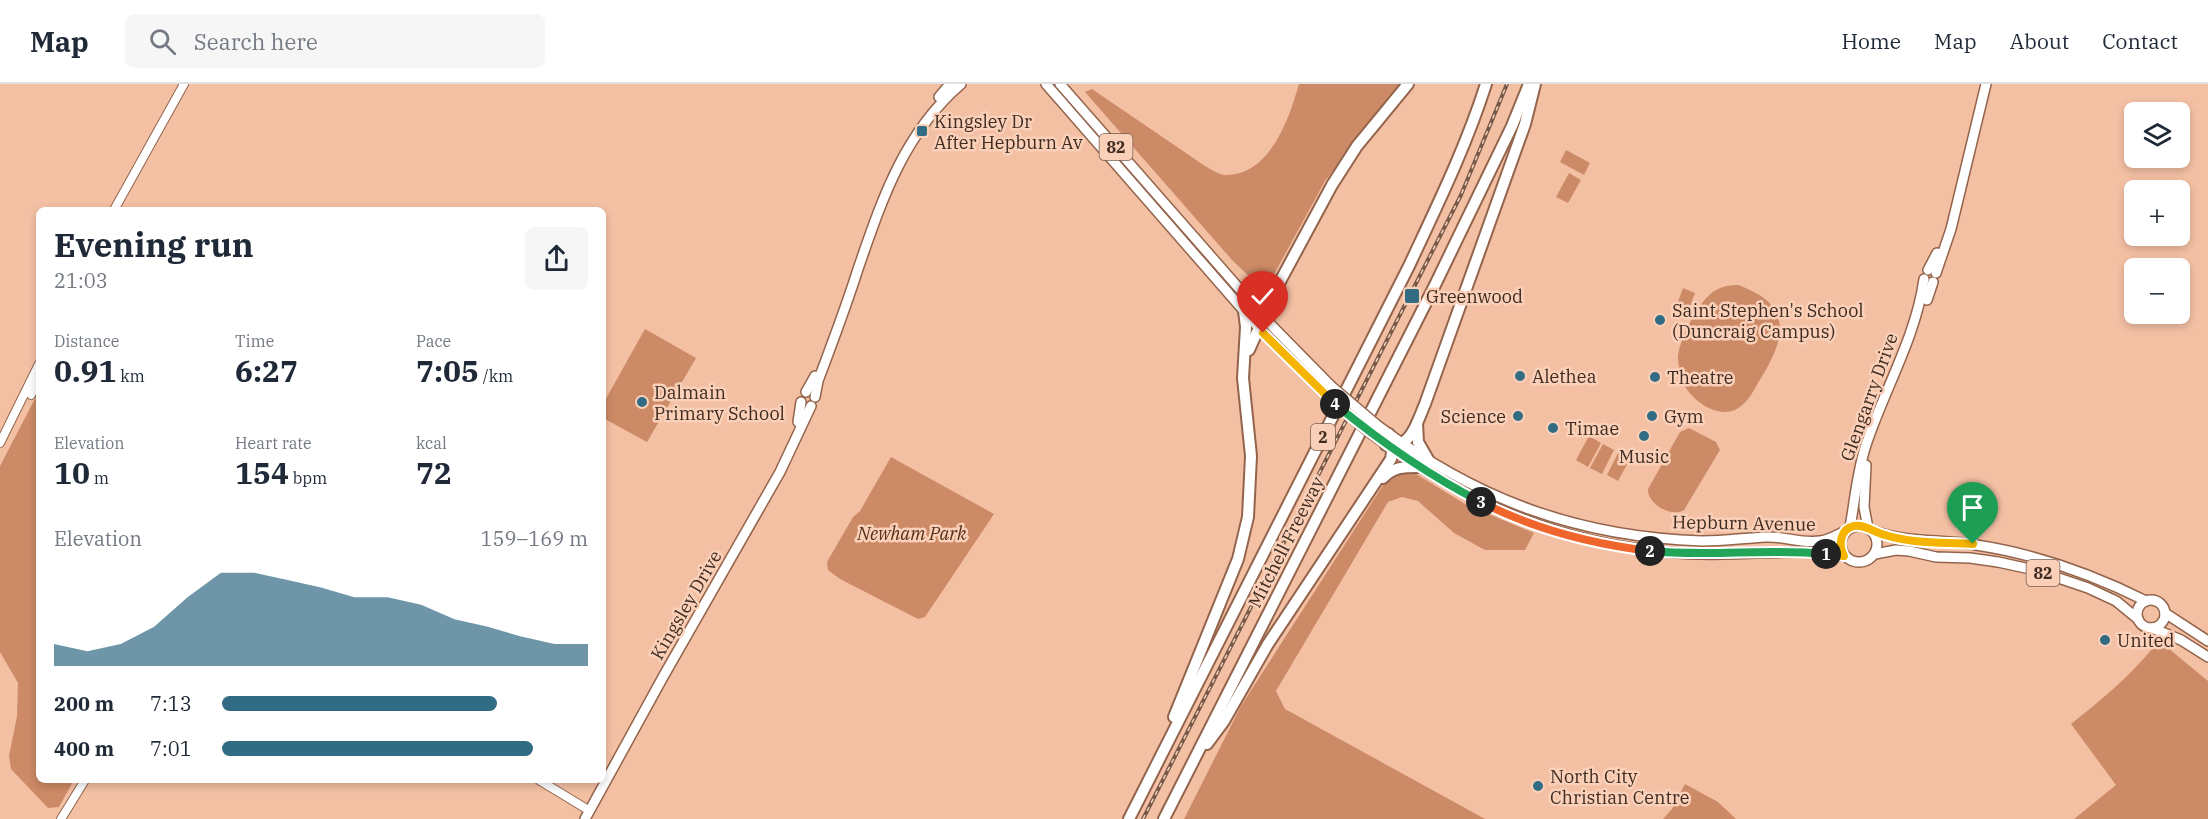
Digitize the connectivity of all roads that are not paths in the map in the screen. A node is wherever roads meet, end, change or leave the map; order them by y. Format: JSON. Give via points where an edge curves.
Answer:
{"nodes":[{"id":1,"x":178,"y":84,"type":"edge"},
{"id":2,"x":184,"y":84,"type":"edge"},
{"id":3,"x":951,"y":84,"type":"edge"},
{"id":4,"x":961,"y":84,"type":"edge"},
{"id":5,"x":1046,"y":84,"type":"edge"},
{"id":6,"x":1060,"y":84,"type":"edge"},
{"id":7,"x":1408,"y":84,"type":"edge"},
{"id":8,"x":1486,"y":84,"type":"edge"},
{"id":9,"x":1529,"y":84,"type":"edge"},
{"id":10,"x":1535,"y":84,"type":"edge"},
{"id":11,"x":1981,"y":84,"type":"edge"},
{"id":12,"x":1986,"y":84,"type":"edge"},
{"id":13,"x":1129,"y":161,"type":"junction"},
{"id":14,"x":1146,"y":199,"type":"junction"},
{"id":15,"x":111,"y":207,"type":"edge"},
{"id":16,"x":116,"y":207,"type":"edge"},
{"id":17,"x":1930,"y":276,"type":"junction"},
{"id":18,"x":1276,"y":289,"type":"junction"},
{"id":19,"x":1246,"y":295,"type":"junction"},
{"id":20,"x":1244,"y":311,"type":"junction"},
{"id":21,"x":1263,"y":316,"type":"junction"},
{"id":22,"x":1258,"y":327,"type":"junction"},
{"id":23,"x":1244,"y":361,"type":"junction"},
{"id":24,"x":36,"y":370,"type":"edge"},
{"id":25,"x":36,"y":384,"type":"edge"},
{"id":26,"x":811,"y":398,"type":"junction"},
{"id":27,"x":1418,"y":420,"type":"junction"},
{"id":28,"x":0,"y":443,"type":"edge"},
{"id":29,"x":1393,"y":444,"type":"junction"},
{"id":30,"x":0,"y":452,"type":"edge"},
{"id":31,"x":1429,"y":461,"type":"junction"},
{"id":32,"x":1418,"y":467,"type":"junction"},
{"id":33,"x":1372,"y":489,"type":"junction"},
{"id":34,"x":1848,"y":529,"type":"junction"},
{"id":35,"x":1869,"y":529,"type":"junction"},
{"id":36,"x":1875,"y":554,"type":"junction"},
{"id":37,"x":1844,"y":556,"type":"junction"},
{"id":38,"x":2146,"y":601,"type":"junction"},
{"id":39,"x":2165,"y":613,"type":"junction"},
{"id":40,"x":2138,"y":618,"type":"junction"},
{"id":41,"x":2152,"y":628,"type":"junction"},
{"id":42,"x":2208,"y":641,"type":"edge"},
{"id":43,"x":2208,"y":657,"type":"edge"},
{"id":44,"x":606,"y":771,"type":"edge"},
{"id":45,"x":1186,"y":773,"type":"junction"},
{"id":46,"x":606,"y":778,"type":"edge"},
{"id":47,"x":83,"y":783,"type":"edge"},
{"id":48,"x":545,"y":783,"type":"edge"},
{"id":49,"x":600,"y":783,"type":"edge"},
{"id":50,"x":603,"y":783,"type":"edge"},
{"id":51,"x":1146,"y":784,"type":"junction"},
{"id":52,"x":588,"y":810,"type":"edge"},
{"id":53,"x":61,"y":819,"type":"edge"},
{"id":54,"x":579,"y":819,"type":"edge"},
{"id":55,"x":1129,"y":819,"type":"edge"},
{"id":56,"x":1164,"y":819,"type":"edge"}],
"edges":[{"from":1,"to":15,"type":"street"},
{"from":2,"to":16,"type":"street"},
{"from":3,"to":26,"type":"main road","name":"Kingsley Drive","via":[[918,122],[885,177]]},
{"from":4,"to":26,"type":"main road","name":"Kingsley Drive","via":[[922,126],[890,180]]},
{"from":5,"to":14,"type":"main road","name":"Hepburn Avenue","number":"82"},
{"from":6,"to":13,"type":"main road","name":"Hepburn Avenue","number":"82"},
{"from":7,"to":18,"type":"highway","via":[[1357,146]]},
{"from":8,"to":51,"type":"highway","name":"Mitchell Freeway","number":"2","via":[[1444,191],[1409,266]]},
{"from":9,"to":45,"type":"highway","name":"Mitchell Freeway","number":"2","via":[[1434,287]]},
{"from":10,"to":27,"type":"highway","via":[[1525,124]]},
{"from":11,"to":17,"type":"main road","name":"Glengarry Drive"},
{"from":12,"to":17,"type":"main road","name":"Glengarry Drive","via":[[1951,229]]},
{"from":13,"to":14,"type":"main road","via":[[1124,165]]},
{"from":13,"to":19,"type":"main road","name":"Hepburn Avenue","number":"82"},
{"from":14,"to":20,"type":"main road","name":"Hepburn Avenue","number":"82"},
{"from":17,"to":34,"type":"main road","name":"Glengarry Drive","via":[[1865,447]]},
{"from":17,"to":35,"type":"main road","name":"Glengarry Drive","via":[[1924,311],[1869,454],[1863,497]]},
{"from":18,"to":19,"type":"highway"},
{"from":18,"to":21,"type":"highway"},
{"from":19,"to":21,"type":"main road","name":"Hepburn Avenue","number":"82"},
{"from":20,"to":22,"type":"main road","name":"Hepburn Avenue","number":"82"},
{"from":20,"to":23,"type":"highway"},
{"from":21,"to":22,"type":"highway"},
{"from":21,"to":29,"type":"main road","name":"Hepburn Avenue","number":"82","bridge":true},
{"from":22,"to":23,"type":"highway"},
{"from":22,"to":29,"type":"main road","name":"Hepburn Avenue","number":"82","bridge":true,"via":[[1326,395],[1373,435]]},
{"from":23,"to":51,"type":"highway","via":[[1251,456],[1248,517],[1238,559]]},
{"from":24,"to":28,"type":"street"},
{"from":25,"to":30,"type":"street"},
{"from":26,"to":44,"type":"main road","name":"Kingsley Drive","via":[[804,405],[801,402],[799,419],[774,474]]},
{"from":26,"to":46,"type":"main road","name":"Kingsley Drive","via":[[780,472]]},
{"from":27,"to":29,"type":"highway","via":[[1407,440]]},
{"from":27,"to":31,"type":"highway","via":[[1418,442]]},
{"from":29,"to":31,"type":"main road","name":"Hepburn Avenue","number":"82"},
{"from":29,"to":32,"type":"main road","name":"Hepburn Avenue","number":"82"},
{"from":29,"to":33,"type":"highway","via":[[1391,459]]},
{"from":31,"to":34,"type":"main road","name":"Hepburn Avenue","number":"82","via":[[1475,487],[1527,509],[1616,533],[1703,541],[1777,536],[1810,542]]},
{"from":32,"to":33,"type":"highway","via":[[1390,470]]},
{"from":32,"to":37,"type":"main road","name":"Hepburn Avenue","number":"82","via":[[1509,515],[1605,544],[1696,554],[1805,552]]},
{"from":33,"to":45,"type":"highway","via":[[1268,644],[1224,721]]},
{"from":34,"to":35,"type":"main road","number":"82"},
{"from":34,"to":37,"type":"main road","via":[[1840,543]]},
{"from":35,"to":36,"type":"main road","via":[[1876,537]]},
{"from":35,"to":38,"type":"main road","number":"82","via":[[1896,538],[1973,544],[2034,557],[2081,572]]},
{"from":36,"to":37,"type":"main road","number":"82","via":[[1860,563]]},
{"from":36,"to":40,"type":"main road","number":"82","via":[[1909,551],[2035,570],[2116,601]]},
{"from":38,"to":39,"type":"main road","via":[[2157,602]]},
{"from":38,"to":40,"type":"main road","via":[[2138,609]]},
{"from":39,"to":41,"type":"main road","via":[[2163,621]]},
{"from":39,"to":42,"type":"main road"},
{"from":40,"to":41,"type":"main road","via":[[2144,626]]},
{"from":41,"to":43,"type":"main road","via":[[2181,639]]},
{"from":45,"to":56,"type":"highway","name":"Mitchell Freeway","number":"2"},
{"from":47,"to":53,"type":"street"},
{"from":48,"to":52,"type":"street"},
{"from":49,"to":52,"type":"main road","name":"Kingsley Drive"},
{"from":50,"to":52,"type":"main road","name":"Kingsley Drive"},
{"from":51,"to":55,"type":"highway","name":"Mitchell Freeway","number":"2"},
{"from":52,"to":54,"type":"main road","name":"Kingsley Drive"}]}
